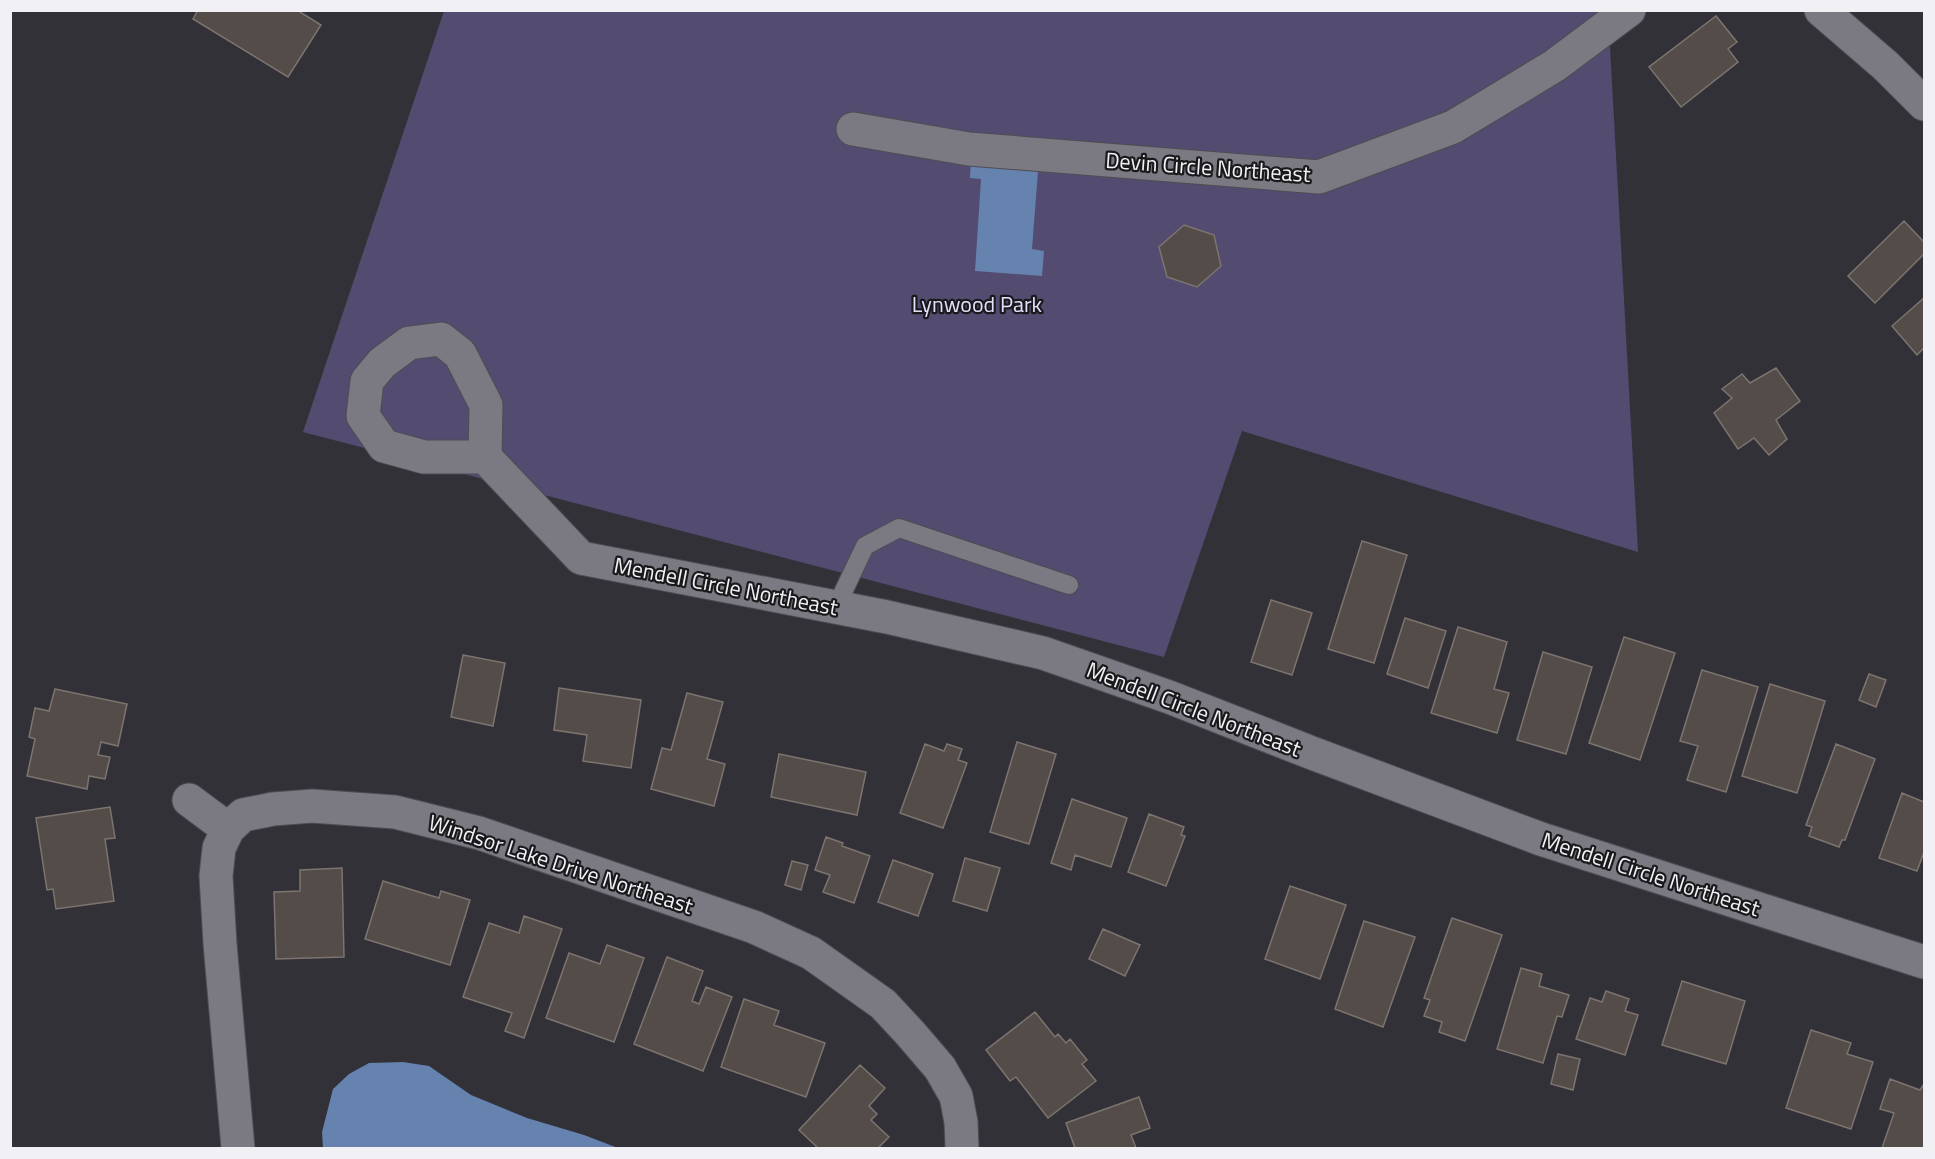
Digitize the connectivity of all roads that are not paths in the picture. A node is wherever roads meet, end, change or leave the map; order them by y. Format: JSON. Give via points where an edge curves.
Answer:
{"nodes":[{"id":1,"x":1629,"y":10,"type":"edge"},
{"id":2,"x":1821,"y":10,"type":"edge"},
{"id":3,"x":1924,"y":104,"type":"edge"},
{"id":4,"x":853,"y":129,"type":"dead end"},
{"id":5,"x":484,"y":457,"type":"dead end"},
{"id":6,"x":1069,"y":585,"type":"dead end"},
{"id":7,"x":836,"y":607,"type":"junction"},
{"id":8,"x":189,"y":800,"type":"dead end"},
{"id":9,"x":228,"y":829,"type":"junction"},
{"id":10,"x":1924,"y":962,"type":"edge"},
{"id":11,"x":238,"y":1149,"type":"edge"},
{"id":12,"x":962,"y":1149,"type":"edge"}],
"edges":[{"from":1,"to":4,"type":"street","name":"Devin Circle Northeast","via":[[1554,66],[1453,127],[1319,177],[969,149]]},
{"from":2,"to":3,"type":"street"},
{"from":5,"to":7,"type":"street","name":"Mendell Circle Northeast","via":[[581,558]]},
{"from":6,"to":7,"type":"lane","via":[[899,528],[865,546]]},
{"from":7,"to":10,"type":"street","name":"Mendell Circle Northeast","via":[[1042,653],[1169,697],[1541,839]]},
{"from":8,"to":9,"type":"street"},
{"from":9,"to":11,"type":"street","via":[[219,848],[216,876]]},
{"from":9,"to":12,"type":"street","name":"Windsor Lake Drive Northeast","via":[[243,815],[273,809],[312,806],[395,812],[478,833],[754,927],[811,954],[883,1004],[940,1068],[956,1096]]}]}
